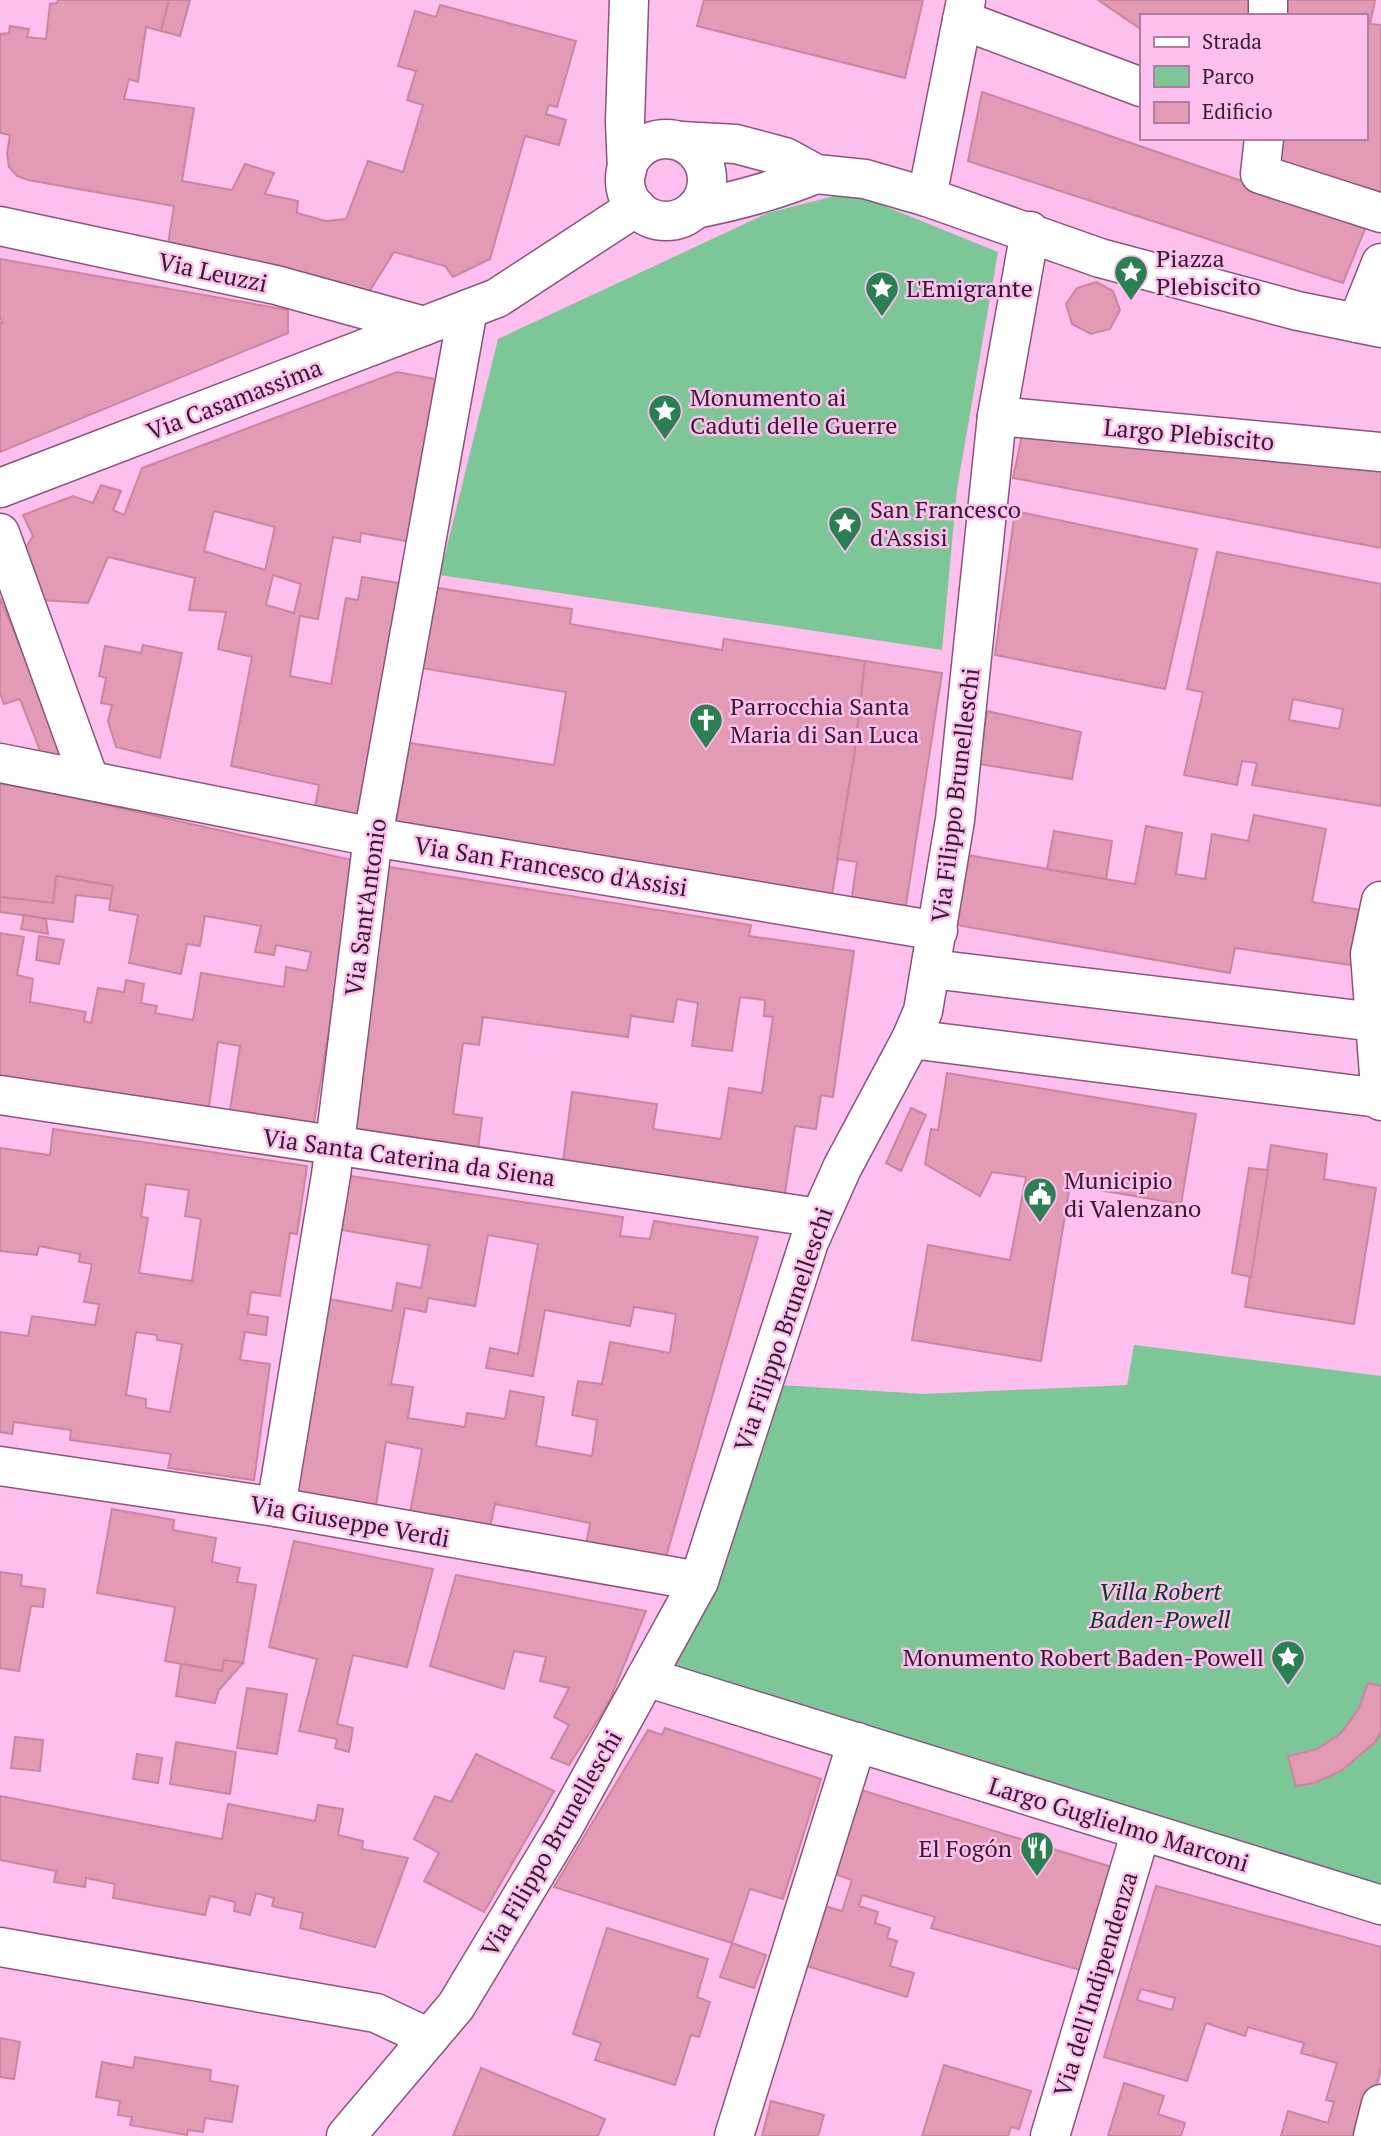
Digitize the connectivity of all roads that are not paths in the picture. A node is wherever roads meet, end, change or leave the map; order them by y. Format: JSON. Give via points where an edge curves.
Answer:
{"nodes":[{"id":1,"x":627,"y":0,"type":"edge"},
{"id":2,"x":964,"y":10,"type":"edge"},
{"id":3,"x":1140,"y":87,"type":"edge"},
{"id":4,"x":1264,"y":140,"type":"edge"},
{"id":5,"x":681,"y":141,"type":"junction"},
{"id":6,"x":627,"y":170,"type":"junction"},
{"id":7,"x":816,"y":174,"type":"junction"},
{"id":8,"x":927,"y":197,"type":"junction"},
{"id":9,"x":636,"y":207,"type":"junction"},
{"id":10,"x":695,"y":209,"type":"junction"},
{"id":11,"x":1381,"y":213,"type":"edge"},
{"id":12,"x":0,"y":226,"type":"edge"},
{"id":13,"x":1030,"y":231,"type":"junction"},
{"id":14,"x":1381,"y":263,"type":"edge"},
{"id":15,"x":468,"y":309,"type":"junction"},
{"id":16,"x":424,"y":326,"type":"junction"},
{"id":17,"x":1369,"y":326,"type":"edge"},
{"id":18,"x":997,"y":416,"type":"junction"},
{"id":19,"x":1381,"y":452,"type":"edge"},
{"id":20,"x":0,"y":488,"type":"edge"},
{"id":21,"x":0,"y":533,"type":"edge"},
{"id":22,"x":0,"y":763,"type":"edge"},
{"id":23,"x":89,"y":779,"type":"junction"},
{"id":24,"x":373,"y":837,"type":"junction"},
{"id":25,"x":1381,"y":901,"type":"edge"},
{"id":26,"x":938,"y":931,"type":"junction"},
{"id":27,"x":932,"y":969,"type":"junction"},
{"id":28,"x":1375,"y":1023,"type":"junction"},
{"id":29,"x":911,"y":1039,"type":"junction"},
{"id":30,"x":0,"y":1096,"type":"edge"},
{"id":31,"x":1380,"y":1100,"type":"edge"},
{"id":32,"x":334,"y":1146,"type":"junction"},
{"id":33,"x":819,"y":1218,"type":"junction"},
{"id":34,"x":0,"y":1466,"type":"edge"},
{"id":35,"x":276,"y":1507,"type":"junction"},
{"id":36,"x":699,"y":1581,"type":"junction"},
{"id":37,"x":646,"y":1676,"type":"junction"},
{"id":38,"x":857,"y":1742,"type":"junction"},
{"id":39,"x":1141,"y":1831,"type":"junction"},
{"id":40,"x":1381,"y":1905,"type":"edge"},
{"id":41,"x":0,"y":1947,"type":"edge"},
{"id":42,"x":429,"y":2038,"type":"junction"},
{"id":43,"x":1381,"y":2104,"type":"edge"},
{"id":44,"x":346,"y":2136,"type":"edge"},
{"id":45,"x":734,"y":2136,"type":"edge"},
{"id":46,"x":1050,"y":2136,"type":"edge"},
{"id":47,"x":1373,"y":2136,"type":"edge"}],
"edges":[{"from":1,"to":6,"type":"street"},
{"from":2,"to":3,"type":"street"},
{"from":2,"to":8,"type":"street"},
{"from":4,"to":11,"type":"street","via":[[1260,174]]},
{"from":5,"to":6,"type":"street","via":[[650,142],[632,158]]},
{"from":5,"to":7,"type":"street","via":[[736,144],[785,157]]},
{"from":5,"to":10,"type":"street","via":[[693,149],[707,172],[703,198]]},
{"from":6,"to":9,"type":"street","via":[[629,196]]},
{"from":7,"to":8,"type":"street","via":[[865,179]]},
{"from":7,"to":10,"type":"street","via":[[747,198]]},
{"from":8,"to":13,"type":"street"},
{"from":9,"to":10,"type":"street","via":[[658,220],[684,217]]},
{"from":9,"to":15,"type":"street","via":[[497,298]]},
{"from":12,"to":16,"type":"street","name":"Via Leuzzi","via":[[276,285]]},
{"from":13,"to":17,"type":"street","via":[[1100,258]]},
{"from":13,"to":18,"type":"street","name":"Via Filippo Brunelleschi"},
{"from":14,"to":17,"type":"street"},
{"from":15,"to":16,"type":"street","name":"Via Casamassima"},
{"from":15,"to":24,"type":"street","name":"Via Sant'Antonio"},
{"from":16,"to":20,"type":"street","name":"Via Casamassima"},
{"from":18,"to":19,"type":"street","name":"Largo Plebiscito"},
{"from":18,"to":26,"type":"street","name":"Via Filippo Brunelleschi","via":[[956,807]]},
{"from":21,"to":23,"type":"street"},
{"from":22,"to":23,"type":"street","name":"Via San Francesco d'Assisi"},
{"from":23,"to":24,"type":"street","name":"Via San Francesco d'Assisi"},
{"from":24,"to":26,"type":"street","name":"Via San Francesco d'Assisi"},
{"from":24,"to":32,"type":"street","name":"Via Sant'Antonio"},
{"from":25,"to":28,"type":"street","via":[[1370,954]]},
{"from":26,"to":27,"type":"street","name":"Via Filippo Brunelleschi"},
{"from":27,"to":28,"type":"street"},
{"from":27,"to":29,"type":"street","name":"Via Filippo Brunelleschi"},
{"from":28,"to":31,"type":"street"},
{"from":29,"to":31,"type":"street"},
{"from":29,"to":33,"type":"street","name":"Via Filippo Brunelleschi"},
{"from":30,"to":32,"type":"street","name":"Via Santa Caterina da Siena"},
{"from":32,"to":33,"type":"street","name":"Via Santa Caterina da Siena"},
{"from":32,"to":35,"type":"street","name":"Via Sant'Antonio"},
{"from":33,"to":36,"type":"street","name":"Via Filippo Brunelleschi"},
{"from":34,"to":35,"type":"street","name":"Via Giuseppe Verdi"},
{"from":35,"to":36,"type":"street","name":"Via Giuseppe Verdi"},
{"from":36,"to":37,"type":"street","name":"Via Filippo Brunelleschi"},
{"from":37,"to":38,"type":"street","name":"Largo Guglielmo Marconi"},
{"from":37,"to":42,"type":"street","name":"Via Filippo Brunelleschi","via":[[564,1828],[456,2006]]},
{"from":38,"to":39,"type":"street","name":"Largo Guglielmo Marconi"},
{"from":38,"to":45,"type":"street"},
{"from":39,"to":40,"type":"street","name":"Largo Guglielmo Marconi"},
{"from":39,"to":46,"type":"street","name":"Via dell'Indipendenza"},
{"from":41,"to":42,"type":"street","via":[[376,2013]]},
{"from":42,"to":44,"type":"street","name":"Via Filippo Brunelleschi"},
{"from":43,"to":47,"type":"street"}]}
